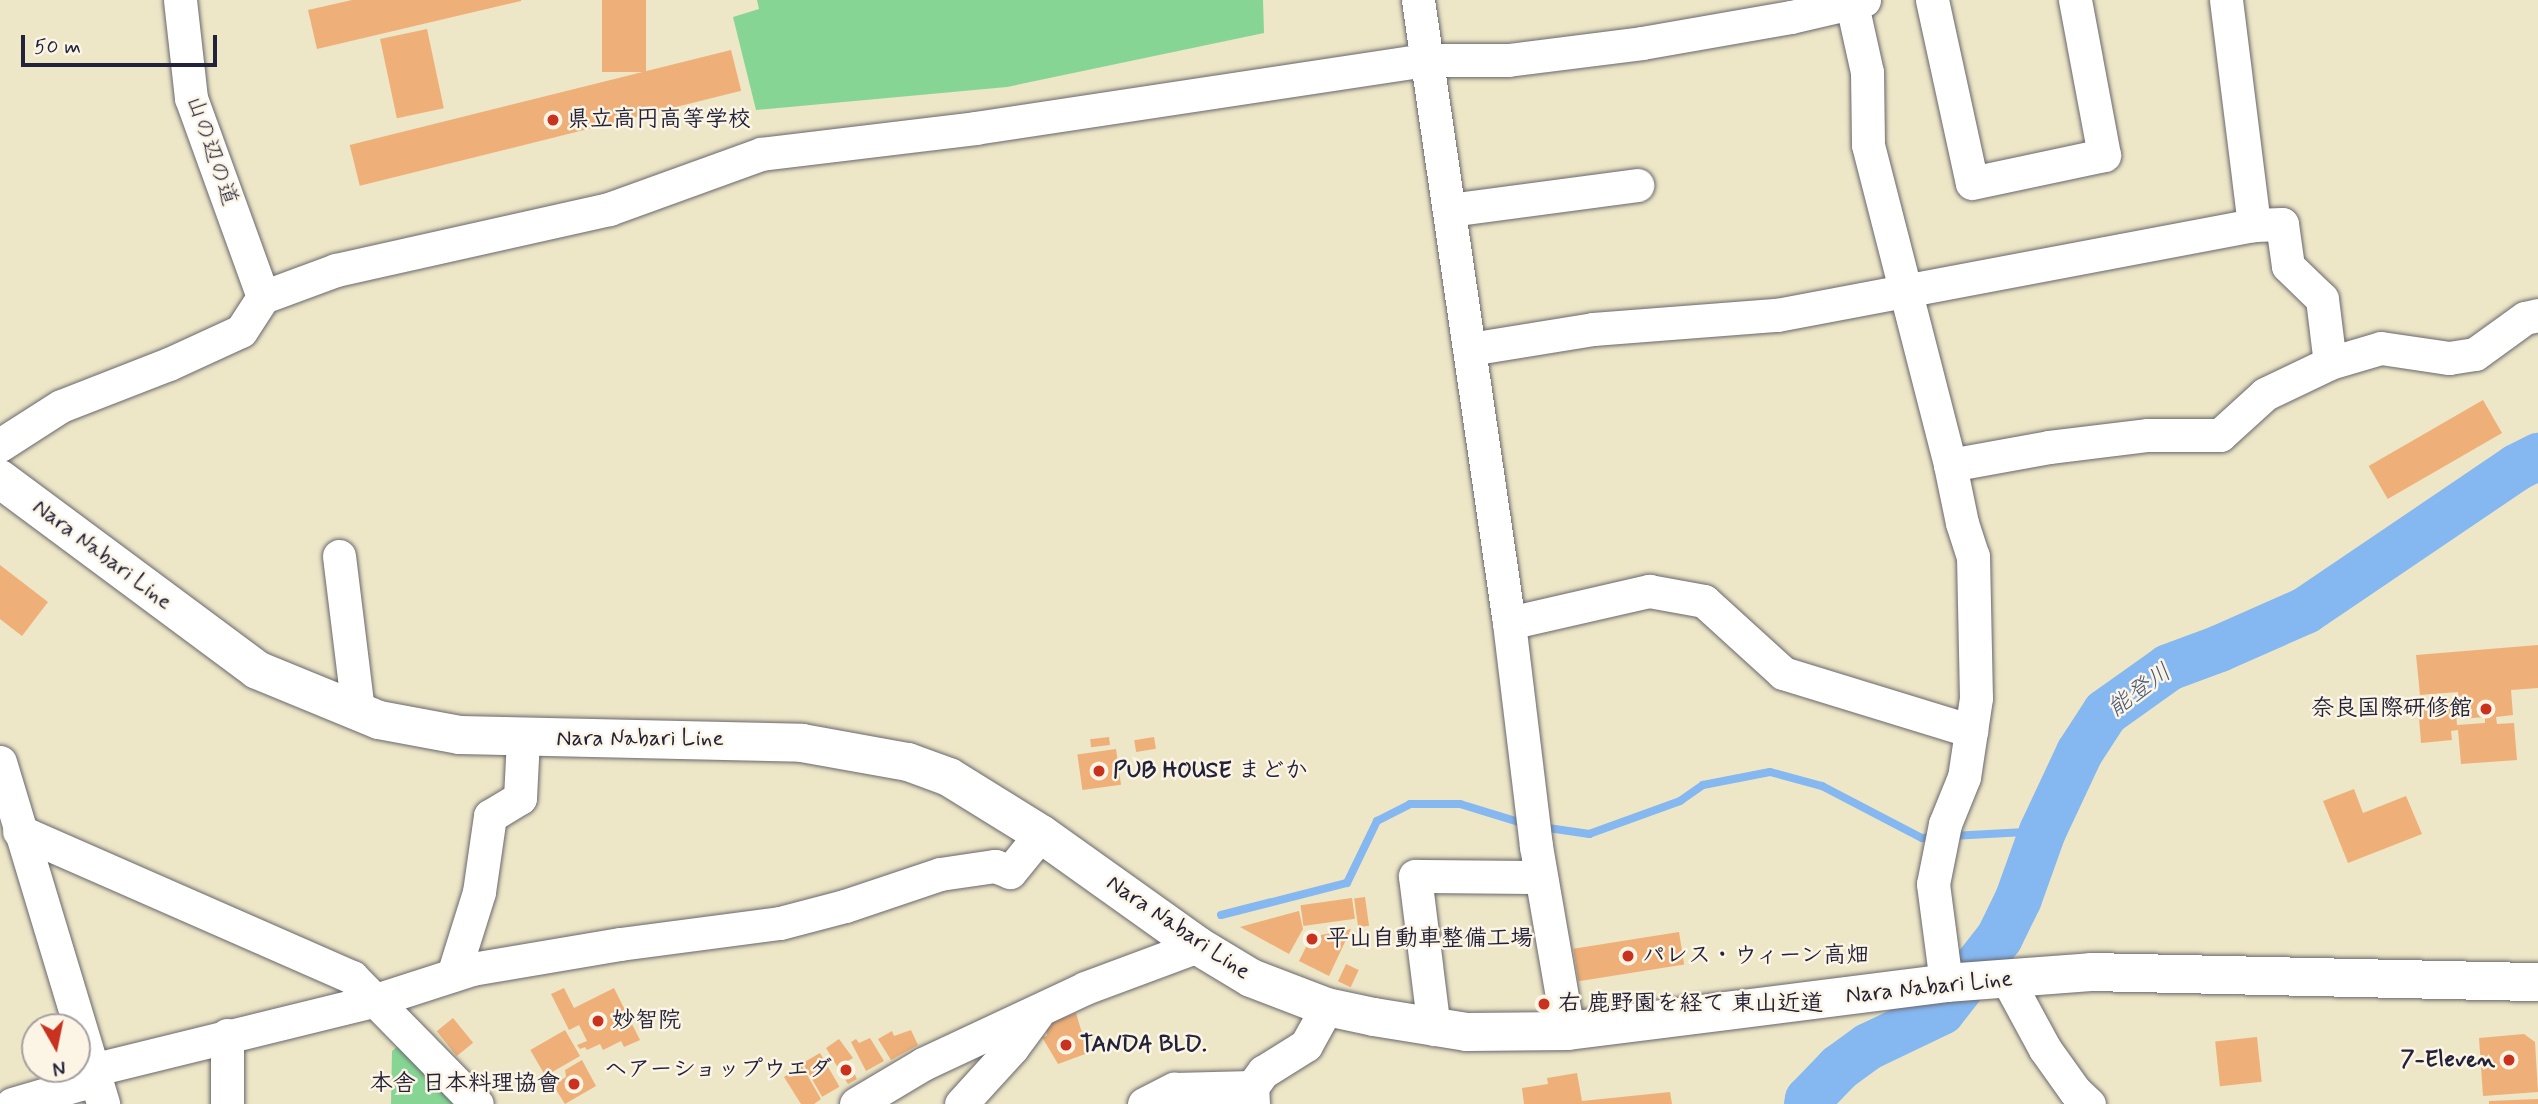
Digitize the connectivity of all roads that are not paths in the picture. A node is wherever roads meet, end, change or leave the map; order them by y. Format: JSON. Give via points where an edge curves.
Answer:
{"nodes":[{"id":1,"x":180,"y":0,"type":"edge"},
{"id":2,"x":1418,"y":0,"type":"edge"},
{"id":3,"x":1932,"y":0,"type":"edge"},
{"id":4,"x":2075,"y":0,"type":"edge"},
{"id":5,"x":2226,"y":0,"type":"edge"},
{"id":6,"x":1855,"y":1,"type":"edge"},
{"id":7,"x":1790,"y":8,"type":"edge"},
{"id":8,"x":1426,"y":60,"type":"junction"},
{"id":9,"x":1637,"y":185,"type":"dead end"},
{"id":10,"x":1450,"y":210,"type":"junction"},
{"id":11,"x":2254,"y":225,"type":"junction"},
{"id":12,"x":1906,"y":291,"type":"junction"},
{"id":13,"x":263,"y":297,"type":"junction"},
{"id":14,"x":2538,"y":315,"type":"edge"},
{"id":15,"x":1471,"y":349,"type":"junction"},
{"id":16,"x":2330,"y":363,"type":"junction"},
{"id":17,"x":0,"y":445,"type":"edge"},
{"id":18,"x":1950,"y":464,"type":"junction"},
{"id":19,"x":0,"y":479,"type":"edge"},
{"id":20,"x":339,"y":556,"type":"dead end"},
{"id":21,"x":1509,"y":623,"type":"junction"},
{"id":22,"x":358,"y":711,"type":"junction"},
{"id":23,"x":1971,"y":731,"type":"junction"},
{"id":24,"x":523,"y":738,"type":"junction"},
{"id":25,"x":0,"y":762,"type":"edge"},
{"id":26,"x":19,"y":831,"type":"junction"},
{"id":27,"x":1041,"y":834,"type":"junction"},
{"id":28,"x":1536,"y":847,"type":"junction"},
{"id":29,"x":1198,"y":946,"type":"junction"},
{"id":30,"x":453,"y":975,"type":"junction"},
{"id":31,"x":2000,"y":980,"type":"junction"},
{"id":32,"x":2538,"y":982,"type":"edge"},
{"id":33,"x":1946,"y":984,"type":"junction"},
{"id":34,"x":376,"y":1000,"type":"junction"},
{"id":35,"x":1327,"y":1007,"type":"junction"},
{"id":36,"x":1039,"y":1012,"type":"junction"},
{"id":37,"x":1434,"y":1029,"type":"junction"},
{"id":38,"x":1568,"y":1031,"type":"junction"},
{"id":39,"x":227,"y":1035,"type":"junction"},
{"id":40,"x":98,"y":1089,"type":"edge"},
{"id":41,"x":1252,"y":1096,"type":"edge"},
{"id":42,"x":12,"y":1104,"type":"edge"},
{"id":43,"x":227,"y":1104,"type":"edge"},
{"id":44,"x":477,"y":1104,"type":"edge"},
{"id":45,"x":856,"y":1104,"type":"edge"},
{"id":46,"x":961,"y":1104,"type":"edge"},
{"id":47,"x":1144,"y":1104,"type":"edge"},
{"id":48,"x":2089,"y":1104,"type":"edge"}],
"edges":[{"from":1,"to":13,"type":"street","name":"山の辺の道","via":[[191,98]]},
{"from":2,"to":8,"type":"street"},
{"from":3,"to":4,"type":"street","via":[[1972,183],[2104,155]]},
{"from":5,"to":11,"type":"street"},
{"from":6,"to":7,"type":"street"},
{"from":6,"to":12,"type":"street","via":[[1867,72],[1868,145]]},
{"from":7,"to":8,"type":"street","via":[[1642,43],[1521,58]]},
{"from":8,"to":10,"type":"street"},
{"from":8,"to":13,"type":"street","via":[[975,128],[761,154],[610,209],[336,270]]},
{"from":9,"to":10,"type":"street"},
{"from":10,"to":15,"type":"street"},
{"from":11,"to":12,"type":"street"},
{"from":11,"to":16,"type":"street","via":[[2282,224],[2288,266],[2322,299]]},
{"from":12,"to":15,"type":"street","via":[[1777,315],[1593,329]]},
{"from":12,"to":18,"type":"street"},
{"from":13,"to":17,"type":"street","via":[[241,331],[61,406]]},
{"from":14,"to":16,"type":"street","via":[[2525,318],[2475,354],[2449,358],[2381,348]]},
{"from":15,"to":21,"type":"street"},
{"from":16,"to":18,"type":"street","via":[[2265,394],[2220,435],[2148,435]]},
{"from":18,"to":23,"type":"street","via":[[1973,556],[1976,698]]},
{"from":19,"to":22,"type":"main road","name":"Nara Nabari Line","via":[[257,670]]},
{"from":20,"to":22,"type":"street"},
{"from":21,"to":23,"type":"street","via":[[1649,591],[1704,601],[1783,673]]},
{"from":21,"to":28,"type":"street"},
{"from":22,"to":24,"type":"main road","name":"Nara Nabari Line","via":[[379,720],[460,735]]},
{"from":23,"to":33,"type":"street","via":[[1964,777],[1942,838],[1933,884]]},
{"from":24,"to":27,"type":"main road","name":"Nara Nabari Line","via":[[802,743],[908,762],[949,777]]},
{"from":24,"to":30,"type":"street","via":[[520,798],[490,816],[479,892]]},
{"from":25,"to":26,"type":"street"},
{"from":26,"to":34,"type":"street","via":[[352,977]]},
{"from":26,"to":40,"type":"street"},
{"from":27,"to":29,"type":"main road","name":"Nara Nabari Line"},
{"from":27,"to":30,"type":"street","via":[[1010,872],[995,866],[940,874],[780,923],[620,944]]},
{"from":28,"to":37,"type":"street","via":[[1415,876]]},
{"from":28,"to":38,"type":"street"},
{"from":29,"to":35,"type":"main road","name":"Nara Nabari Line","via":[[1251,978]]},
{"from":29,"to":36,"type":"street","via":[[1085,988]]},
{"from":30,"to":34,"type":"street"},
{"from":31,"to":32,"type":"main road","name":"Nara Nabari Line","via":[[2091,972]]},
{"from":31,"to":33,"type":"main road","name":"Nara Nabari Line"},
{"from":31,"to":48,"type":"street","via":[[2075,1091]]},
{"from":33,"to":38,"type":"main road","name":"Nara Nabari Line"},
{"from":34,"to":39,"type":"street"},
{"from":34,"to":44,"type":"street"},
{"from":35,"to":37,"type":"main road","name":"Nara Nabari Line"},
{"from":35,"to":41,"type":"street","via":[[1306,1045],[1263,1072]]},
{"from":36,"to":45,"type":"street","via":[[923,1063]]},
{"from":36,"to":46,"type":"street"},
{"from":37,"to":38,"type":"main road","name":"Nara Nabari Line"},
{"from":39,"to":40,"type":"street","via":[[100,1068]]},
{"from":39,"to":43,"type":"street"},
{"from":40,"to":42,"type":"street","via":[[80,1084]]},
{"from":41,"to":47,"type":"street","via":[[1174,1088]]}]}
